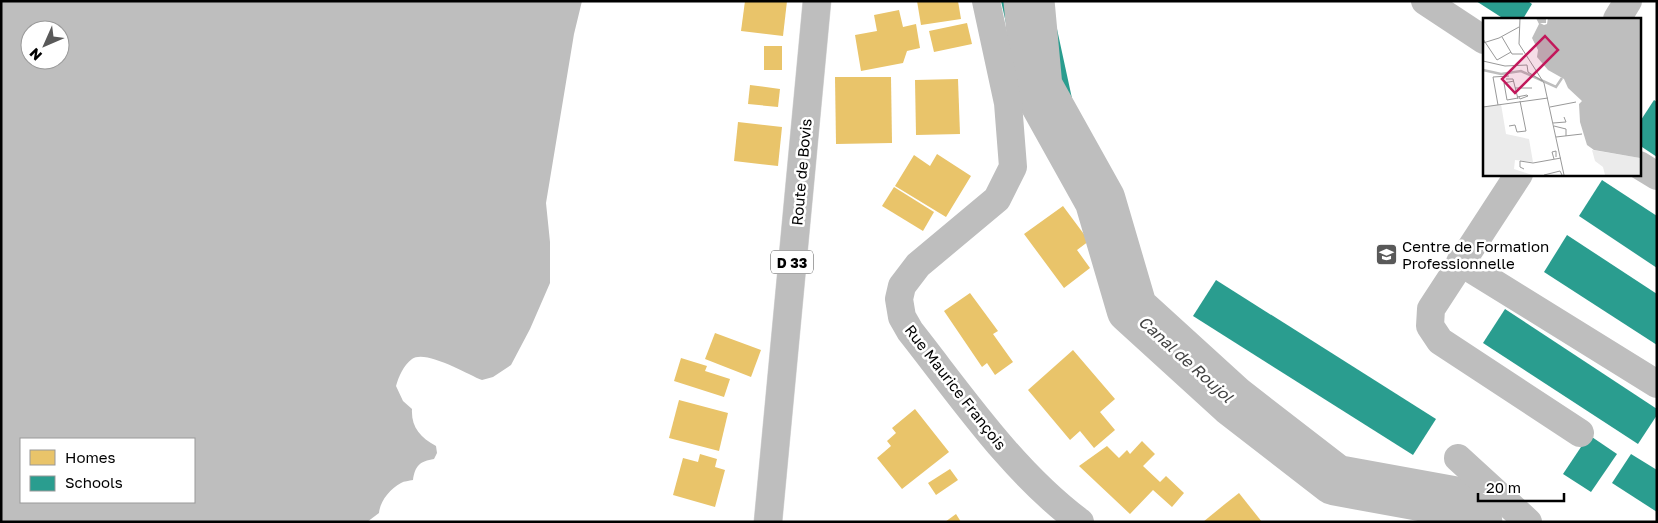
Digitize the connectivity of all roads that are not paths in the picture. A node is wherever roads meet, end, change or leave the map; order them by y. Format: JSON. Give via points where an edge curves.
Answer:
{"nodes":[{"id":1,"x":817,"y":1,"type":"edge"},
{"id":2,"x":986,"y":1,"type":"edge"},
{"id":3,"x":1426,"y":1,"type":"edge"},
{"id":4,"x":1628,"y":1,"type":"edge"},
{"id":5,"x":1618,"y":18,"type":"edge"},
{"id":6,"x":1483,"y":39,"type":"edge"},
{"id":7,"x":1640,"y":166,"type":"edge"},
{"id":8,"x":1517,"y":175,"type":"edge"},
{"id":9,"x":1657,"y":176,"type":"edge"},
{"id":10,"x":1460,"y":262,"type":"junction"},
{"id":11,"x":1657,"y":384,"type":"edge"},
{"id":12,"x":1580,"y":433,"type":"dead end"},
{"id":13,"x":1458,"y":458,"type":"dead end"},
{"id":14,"x":768,"y":522,"type":"edge"},
{"id":15,"x":1080,"y":522,"type":"edge"},
{"id":16,"x":1528,"y":522,"type":"edge"}],
"edges":[{"from":1,"to":14,"type":"street","name":"Route de Bovis","number":"D 33"},
{"from":2,"to":15,"type":"street","name":"Rue Maurice François","via":[[1008,103],[1013,167],[997,199],[918,265],[902,286],[899,300],[902,317],[996,439],[1044,492]]},
{"from":3,"to":6,"type":"street"},
{"from":4,"to":5,"type":"street"},
{"from":7,"to":9,"type":"street"},
{"from":8,"to":10,"type":"street"},
{"from":10,"to":11,"type":"street"},
{"from":10,"to":12,"type":"street","via":[[1431,309],[1430,326],[1440,341]]},
{"from":13,"to":16,"type":"street"}]}
